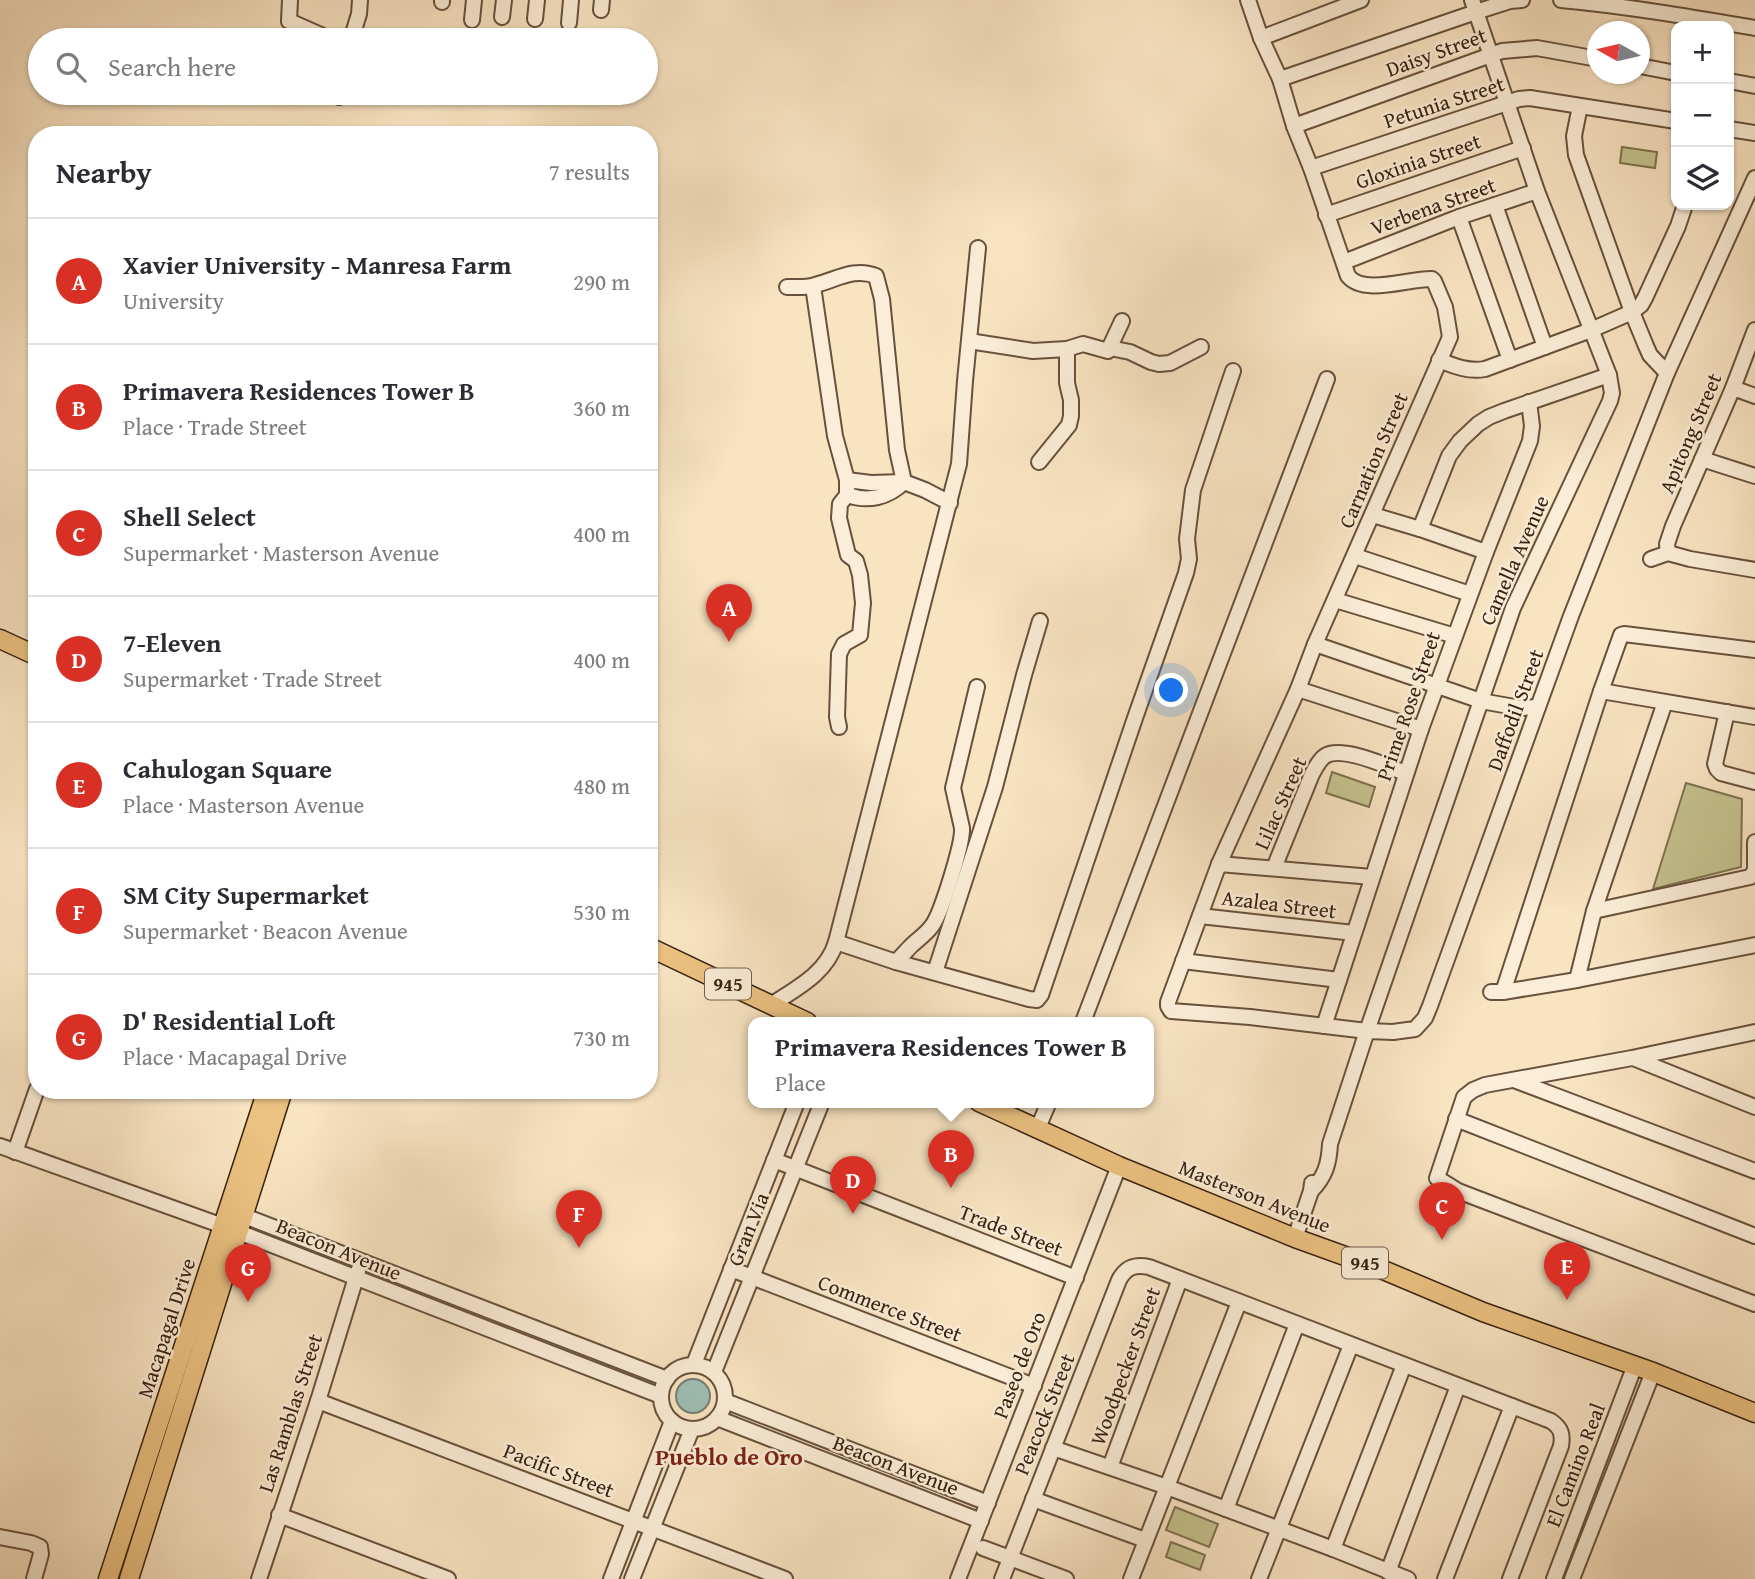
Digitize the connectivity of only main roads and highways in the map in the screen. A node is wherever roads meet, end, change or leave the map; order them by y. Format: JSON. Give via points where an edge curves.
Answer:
{"nodes":[{"id":1,"x":0,"y":639,"type":"edge"},
{"id":2,"x":28,"y":652,"type":"edge"},
{"id":3,"x":658,"y":951,"type":"edge"},
{"id":4,"x":796,"y":1017,"type":"edge"},
{"id":5,"x":265,"y":1099,"type":"edge"},
{"id":6,"x":280,"y":1099,"type":"edge"},
{"id":7,"x":992,"y":1108,"type":"edge"},
{"id":8,"x":233,"y":1220,"type":"junction"},
{"id":9,"x":1755,"y":1413,"type":"edge"},
{"id":10,"x":109,"y":1575,"type":"edge"},
{"id":11,"x":129,"y":1579,"type":"edge"}],
"edges":[{"from":1,"to":2,"type":"main road"},
{"from":3,"to":4,"type":"main road","number":"945"},
{"from":5,"to":8,"type":"main road","name":"Macapagal Drive"},
{"from":6,"to":8,"type":"main road","name":"Macapagal Drive"},
{"from":7,"to":9,"type":"main road","name":"Masterson Avenue","number":"945","via":[[1295,1238]]},
{"from":8,"to":10,"type":"main road","name":"Macapagal Drive"},
{"from":8,"to":11,"type":"main road","name":"Macapagal Drive"}]}
